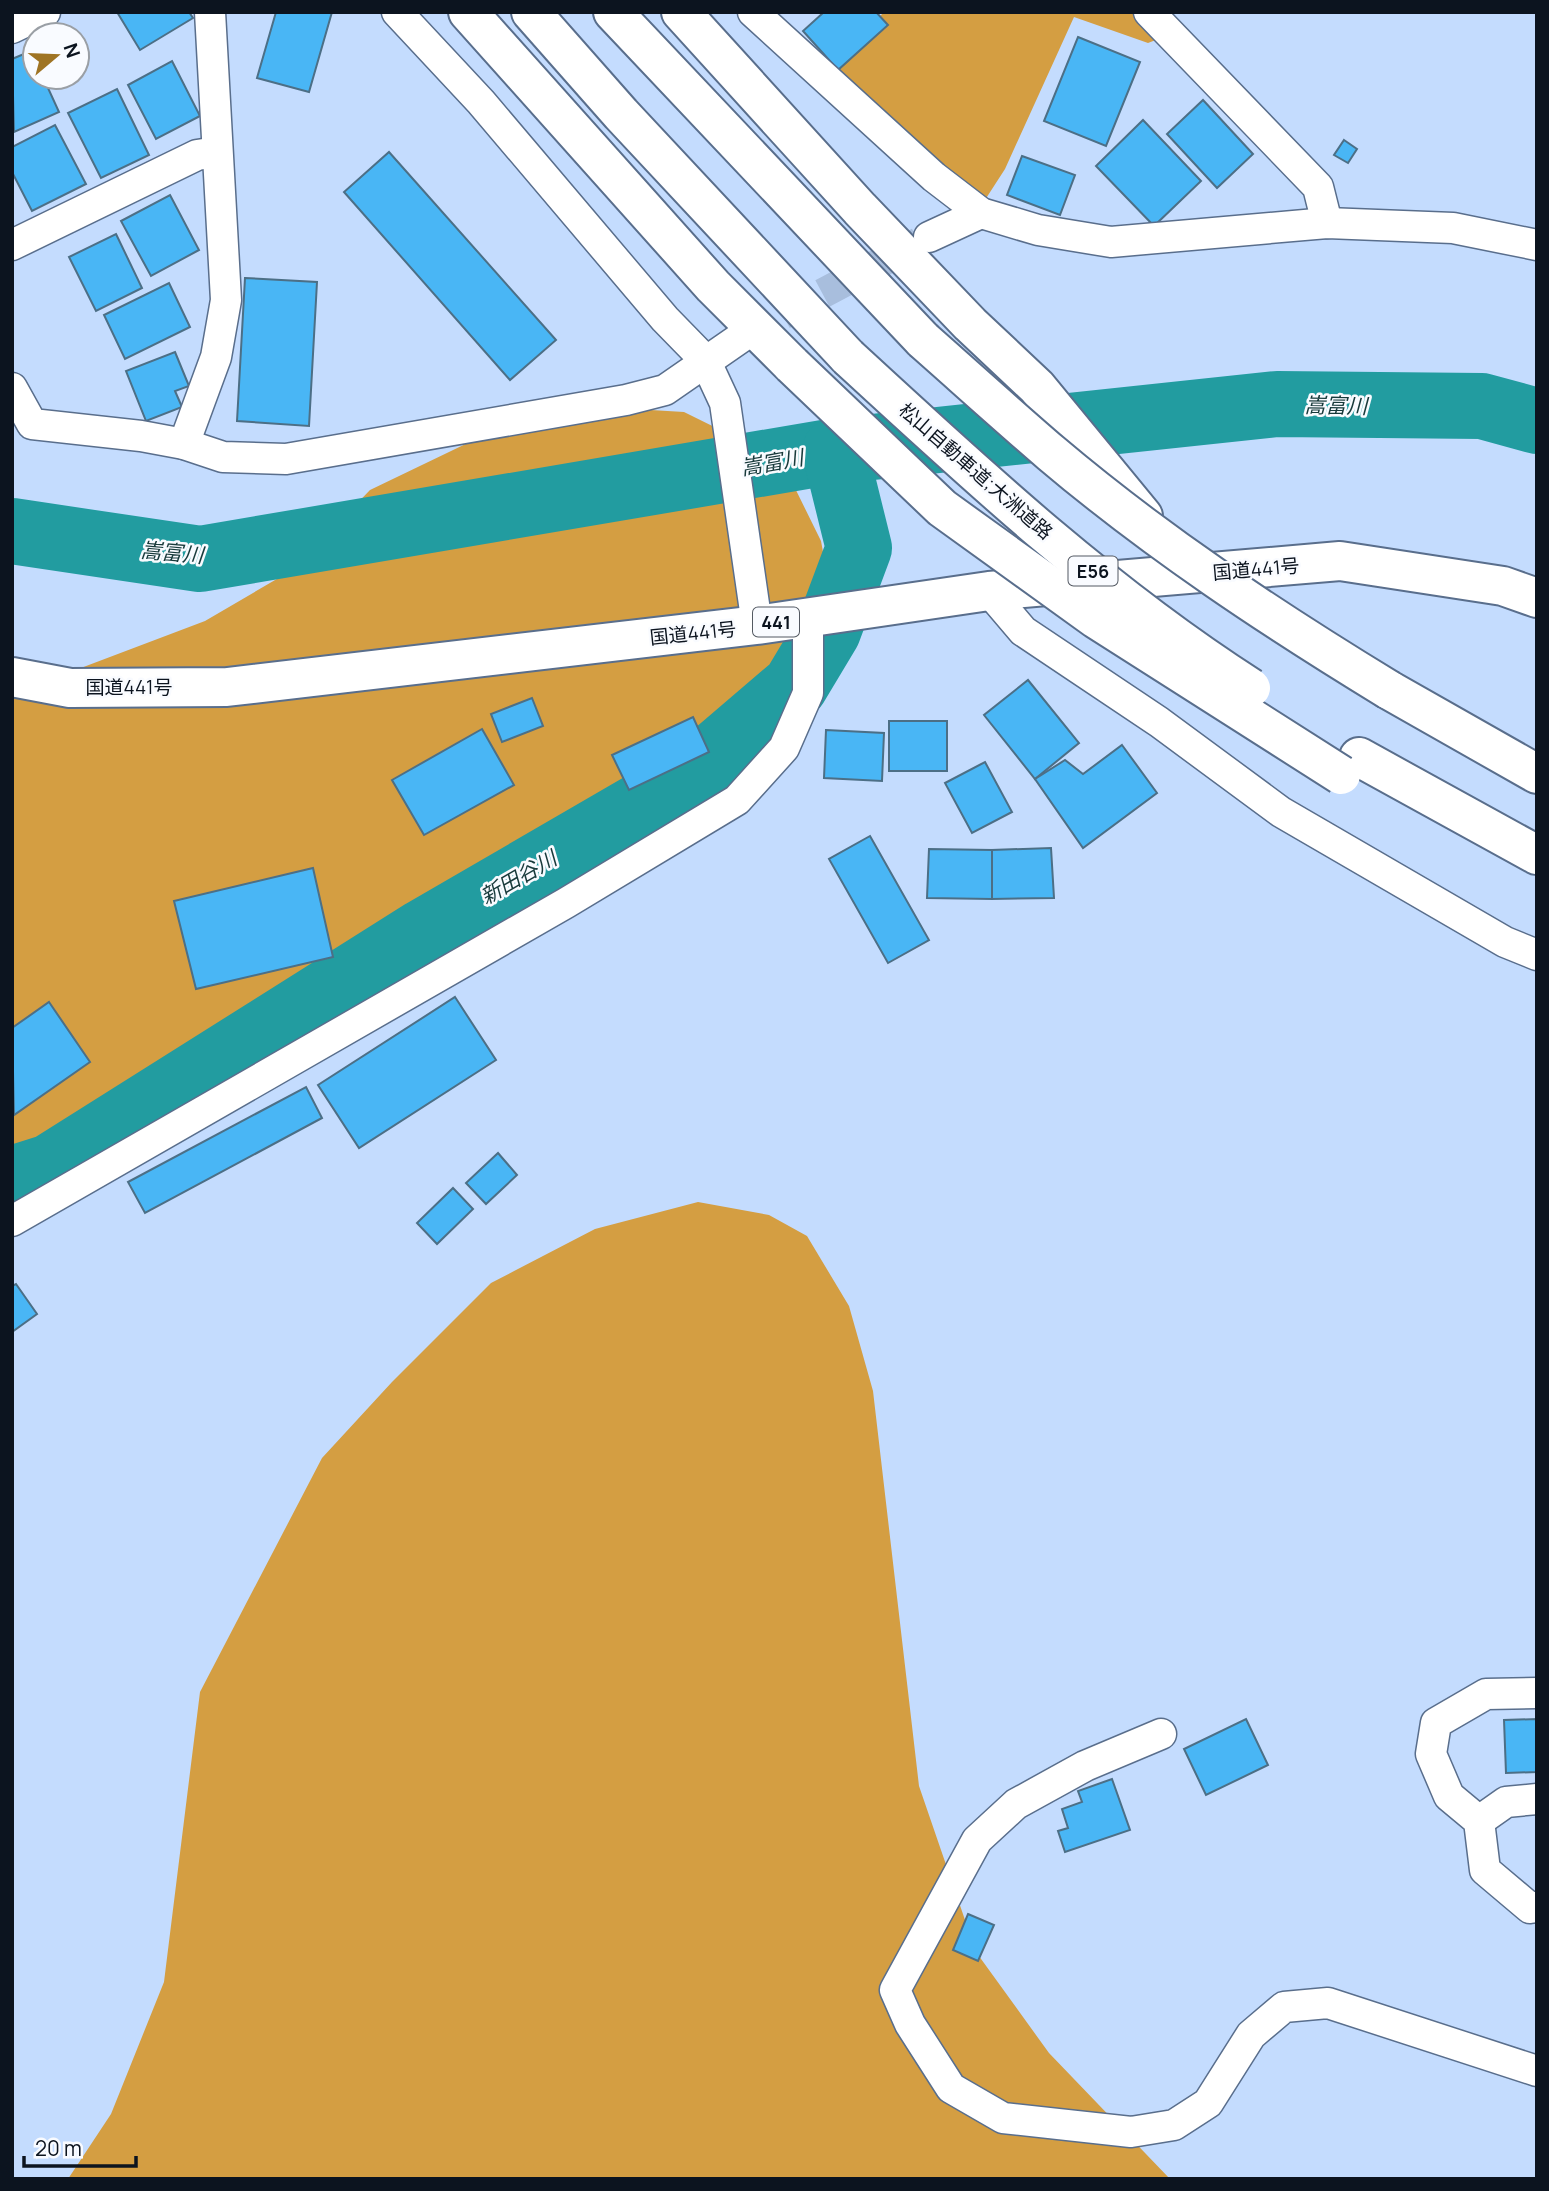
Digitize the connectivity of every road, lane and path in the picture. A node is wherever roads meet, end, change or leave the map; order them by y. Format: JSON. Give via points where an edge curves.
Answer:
{"nodes":[{"id":1,"x":45,"y":12,"type":"edge"},
{"id":2,"x":209,"y":12,"type":"edge"},
{"id":3,"x":397,"y":12,"type":"edge"},
{"id":4,"x":468,"y":12,"type":"edge"},
{"id":5,"x":531,"y":12,"type":"edge"},
{"id":6,"x":613,"y":12,"type":"edge"},
{"id":7,"x":681,"y":12,"type":"edge"},
{"id":8,"x":753,"y":12,"type":"edge"},
{"id":9,"x":1149,"y":12,"type":"edge"},
{"id":10,"x":12,"y":28,"type":"edge"},
{"id":11,"x":216,"y":152,"type":"junction"},
{"id":12,"x":981,"y":213,"type":"junction"},
{"id":13,"x":1327,"y":223,"type":"junction"},
{"id":14,"x":929,"y":237,"type":"tunnel mouth"},
{"id":15,"x":12,"y":245,"type":"edge"},
{"id":16,"x":1537,"y":245,"type":"edge"},
{"id":17,"x":743,"y":336,"type":"tunnel mouth"},
{"id":18,"x":705,"y":360,"type":"junction"},
{"id":19,"x":12,"y":388,"type":"edge"},
{"id":20,"x":184,"y":444,"type":"junction"},
{"id":21,"x":1163,"y":540,"type":"junction"},
{"id":22,"x":989,"y":591,"type":"junction"},
{"id":23,"x":1537,"y":598,"type":"edge"},
{"id":24,"x":808,"y":617,"type":"junction"},
{"id":25,"x":757,"y":625,"type":"junction"},
{"id":26,"x":12,"y":677,"type":"edge"},
{"id":27,"x":1350,"y":766,"type":"junction"},
{"id":28,"x":1537,"y":774,"type":"edge"},
{"id":29,"x":1533,"y":853,"type":"edge"},
{"id":30,"x":1537,"y":955,"type":"edge"},
{"id":31,"x":12,"y":1221,"type":"edge"},
{"id":32,"x":1537,"y":1693,"type":"edge"},
{"id":33,"x":1161,"y":1734,"type":"dead end"},
{"id":34,"x":1537,"y":1799,"type":"edge"},
{"id":35,"x":1479,"y":1821,"type":"junction"},
{"id":36,"x":1537,"y":1907,"type":"edge"},
{"id":37,"x":1537,"y":2071,"type":"edge"}],
"edges":[{"from":1,"to":10,"type":"street"},
{"from":2,"to":11,"type":"street"},
{"from":3,"to":18,"type":"street"},
{"from":4,"to":27,"type":"highway","bridge":true,"via":[[713,286],[942,508],[1096,619]]},
{"from":5,"to":27,"type":"highway","name":"松山自動車道;大洲道路","number":"E56","bridge":true,"via":[[848,357],[984,483],[1117,591]]},
{"from":6,"to":21,"type":"highway","bridge":true,"via":[[923,340],[1052,454]]},
{"from":7,"to":21,"type":"highway","bridge":true,"via":[[970,324],[1037,387]]},
{"from":8,"to":12,"type":"street","via":[[934,177]]},
{"from":9,"to":13,"type":"street","via":[[1318,187]]},
{"from":11,"to":15,"type":"street","via":[[197,155]]},
{"from":11,"to":20,"type":"street","via":[[226,300],[216,357]]},
{"from":12,"to":13,"type":"street","via":[[1038,230],[1111,242]]},
{"from":12,"to":14,"type":"street"},
{"from":13,"to":16,"type":"street","via":[[1453,228]]},
{"from":17,"to":18,"type":"street"},
{"from":18,"to":20,"type":"street","via":[[665,390],[626,400],[286,459],[223,457]]},
{"from":18,"to":25,"type":"street","via":[[725,403]]},
{"from":19,"to":20,"type":"street","via":[[32,424]]},
{"from":21,"to":28,"type":"highway","bridge":true,"via":[[1273,619]]},
{"from":22,"to":23,"type":"highway","name":"国道441号","number":"441","via":[[1340,561],[1503,586]]},
{"from":22,"to":24,"type":"highway","name":"国道441号","number":"441"},
{"from":22,"to":30,"type":"street","via":[[1023,631],[1159,722],[1281,812],[1505,942]]},
{"from":24,"to":25,"type":"highway","name":"国道441号","number":"441"},
{"from":24,"to":31,"type":"street","via":[[808,693],[783,748],[737,800]]},
{"from":25,"to":26,"type":"highway","name":"国道441号","number":"441","via":[[227,687],[70,688]]},
{"from":27,"to":29,"type":"highway"},
{"from":32,"to":35,"type":"street","via":[[1486,1694],[1436,1723],[1431,1754],[1449,1796]]},
{"from":33,"to":37,"type":"street","via":[[1086,1766],[1016,1804],[977,1840],[895,1990],[910,2024],[951,2088],[1003,2119],[1131,2132],[1174,2125],[1208,2104],[1251,2035],[1283,2007],[1328,2003]]},
{"from":34,"to":35,"type":"street","via":[[1506,1802]]},
{"from":35,"to":36,"type":"street","via":[[1485,1870],[1530,1908]]}]}
